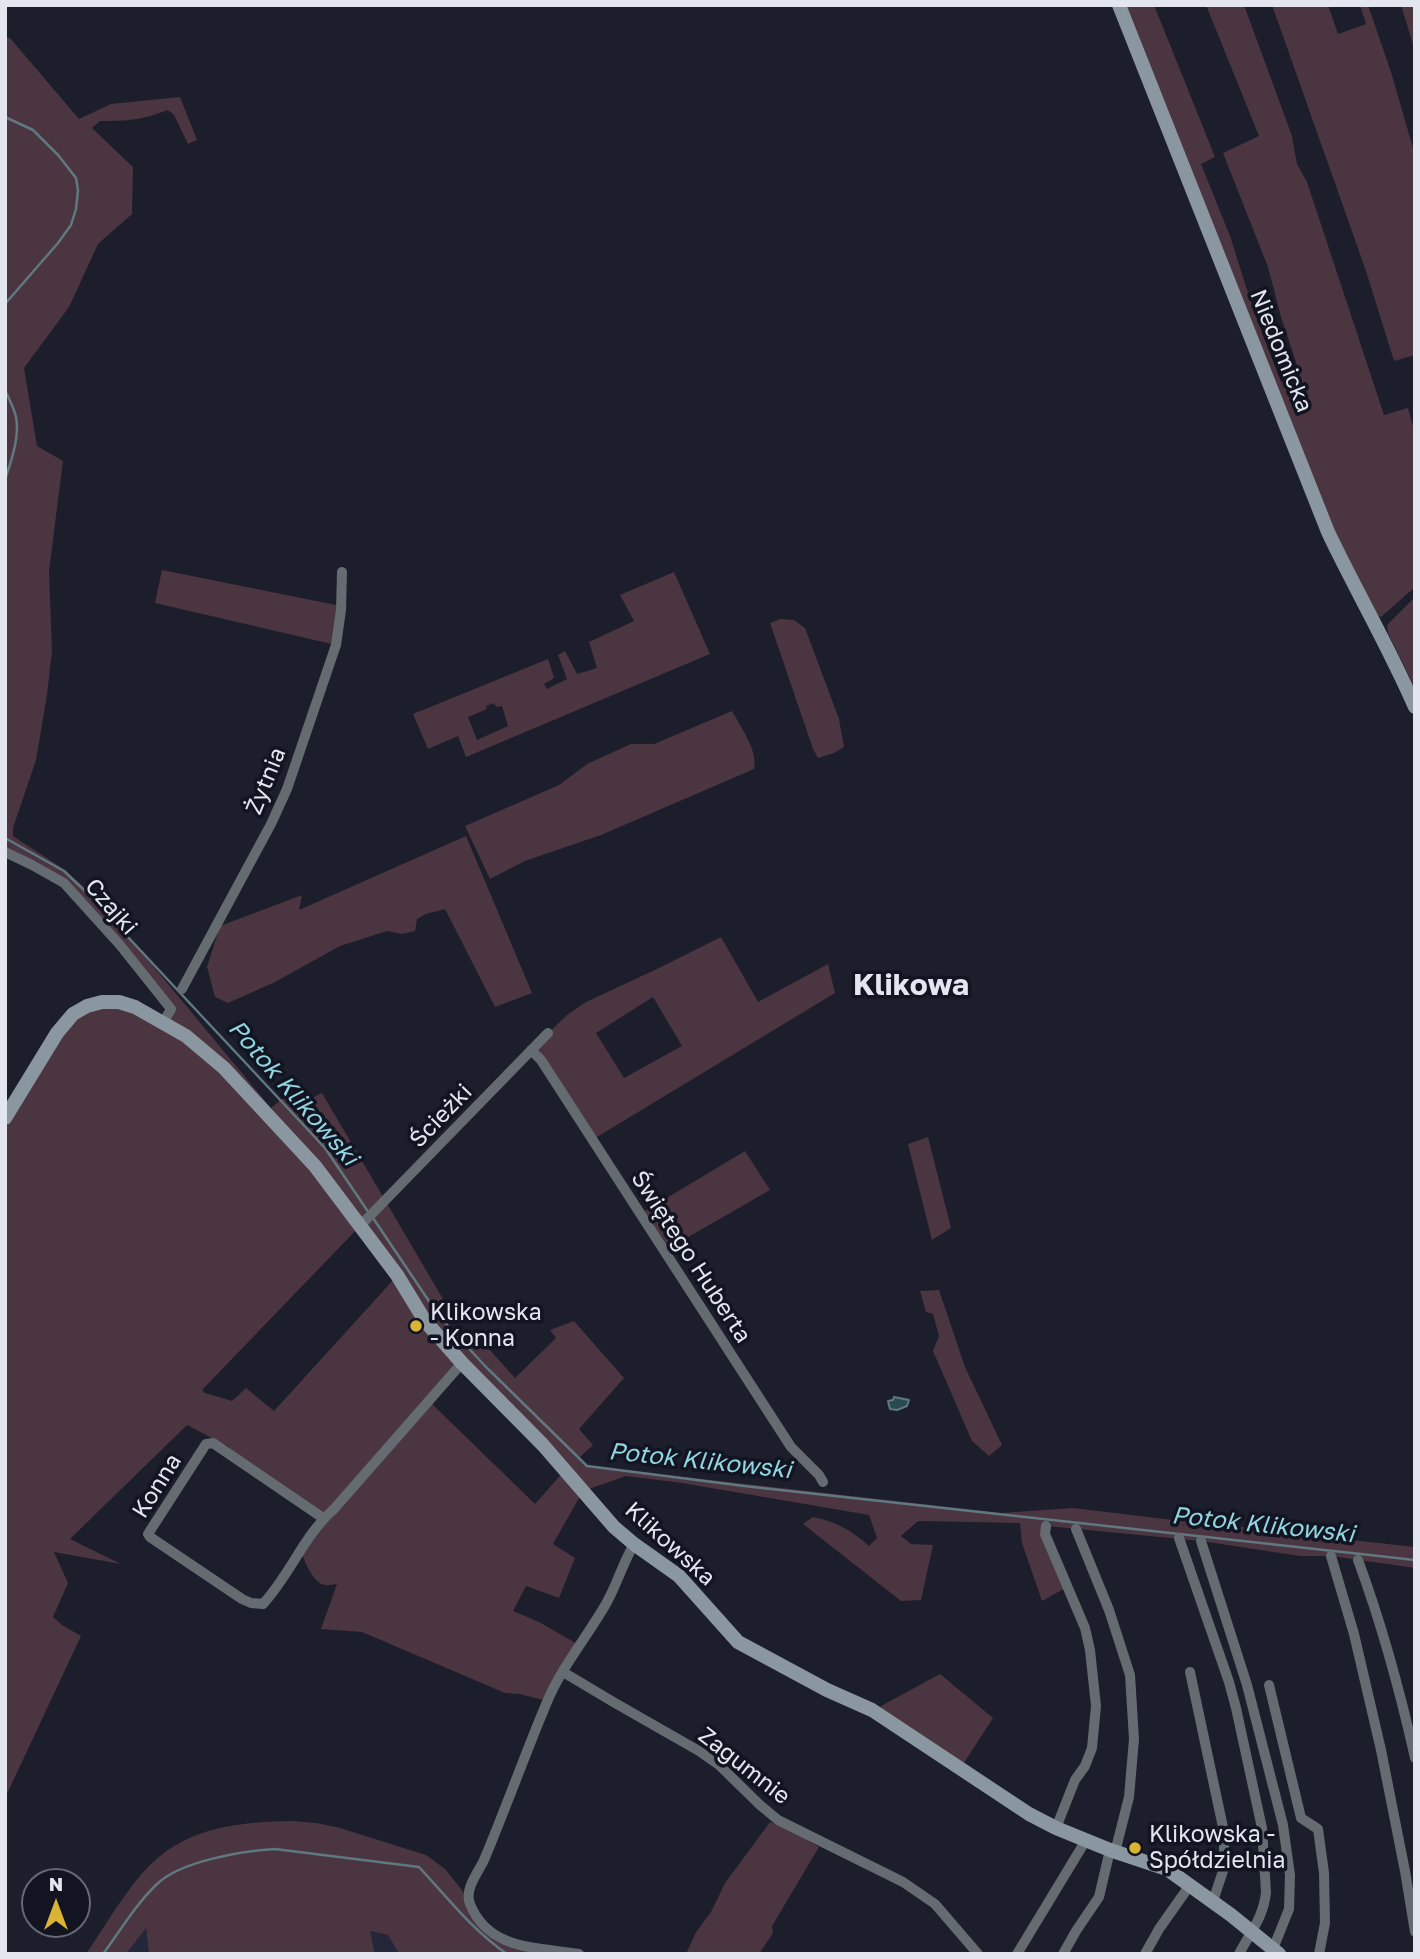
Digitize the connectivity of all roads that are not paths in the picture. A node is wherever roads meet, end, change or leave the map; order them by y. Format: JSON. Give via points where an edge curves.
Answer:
{"nodes":[{"id":1,"x":1119,"y":5,"type":"edge"},
{"id":2,"x":342,"y":572,"type":"dead end"},
{"id":3,"x":1415,"y":707,"type":"edge"},
{"id":4,"x":5,"y":852,"type":"edge"},
{"id":5,"x":182,"y":989,"type":"dead end"},
{"id":6,"x":163,"y":1023,"type":"junction"},
{"id":7,"x":548,"y":1033,"type":"dead end"},
{"id":8,"x":531,"y":1050,"type":"junction"},
{"id":9,"x":5,"y":1118,"type":"edge"},
{"id":10,"x":367,"y":1218,"type":"junction"},
{"id":11,"x":463,"y":1363,"type":"junction"},
{"id":12,"x":823,"y":1482,"type":"dead end"},
{"id":13,"x":323,"y":1518,"type":"junction"},
{"id":14,"x":1046,"y":1526,"type":"dead end"},
{"id":15,"x":1076,"y":1529,"type":"dead end"},
{"id":16,"x":1179,"y":1538,"type":"dead end"},
{"id":17,"x":1201,"y":1541,"type":"dead end"},
{"id":18,"x":634,"y":1544,"type":"junction"},
{"id":19,"x":1331,"y":1556,"type":"dead end"},
{"id":20,"x":1358,"y":1560,"type":"dead end"},
{"id":21,"x":563,"y":1671,"type":"junction"},
{"id":22,"x":1190,"y":1672,"type":"dead end"},
{"id":23,"x":1269,"y":1685,"type":"dead end"},
{"id":24,"x":1415,"y":1758,"type":"edge"},
{"id":25,"x":1056,"y":1828,"type":"junction"},
{"id":26,"x":1086,"y":1840,"type":"junction"},
{"id":27,"x":1112,"y":1851,"type":"junction"},
{"id":28,"x":1190,"y":1885,"type":"junction"},
{"id":29,"x":1213,"y":1901,"type":"junction"},
{"id":30,"x":1251,"y":1931,"type":"junction"},
{"id":31,"x":1415,"y":1932,"type":"edge"},
{"id":32,"x":1276,"y":1951,"type":"edge"},
{"id":33,"x":579,"y":1954,"type":"edge"},
{"id":34,"x":978,"y":1954,"type":"edge"},
{"id":35,"x":1017,"y":1954,"type":"edge"},
{"id":36,"x":1063,"y":1954,"type":"edge"},
{"id":37,"x":1145,"y":1954,"type":"edge"},
{"id":38,"x":1239,"y":1954,"type":"edge"},
{"id":39,"x":1319,"y":1954,"type":"edge"}],
"edges":[{"from":1,"to":3,"type":"street","name":"Niedomicka","via":[[1328,532]]},
{"from":2,"to":5,"type":"street","name":"Żytnia","via":[[336,645],[287,789]]},
{"from":4,"to":6,"type":"street","name":"Czajki","via":[[64,883],[171,1009]]},
{"from":6,"to":9,"type":"street","name":"Klikowska","via":[[119,1002],[102,1002],[73,1014]]},
{"from":6,"to":10,"type":"street","name":"Klikowska","via":[[224,1068]]},
{"from":7,"to":8,"type":"street","name":"Ścieżki"},
{"from":8,"to":10,"type":"street","name":"Ścieżki"},
{"from":8,"to":12,"type":"street","name":"Świętego Huberta","via":[[790,1447]]},
{"from":10,"to":11,"type":"street","name":"Klikowska","via":[[425,1321]]},
{"from":11,"to":13,"type":"street","name":"Konna"},
{"from":11,"to":18,"type":"street","name":"Klikowska"},
{"from":13,"to":13,"type":"street","name":"Konna","via":[[263,1604],[242,1599],[148,1534],[206,1444],[213,1443]]},
{"from":14,"to":25,"type":"street","via":[[1045,1534],[1087,1636],[1096,1706],[1092,1748]]},
{"from":15,"to":27,"type":"street","via":[[1130,1675],[1134,1739],[1129,1797]]},
{"from":16,"to":30,"type":"street","via":[[1229,1682],[1262,1828],[1266,1892]]},
{"from":17,"to":32,"type":"street","via":[[1247,1685],[1283,1825],[1289,1909]]},
{"from":18,"to":21,"type":"street","via":[[607,1602]]},
{"from":18,"to":25,"type":"street","name":"Klikowska","via":[[679,1576],[738,1642],[872,1710]]},
{"from":19,"to":31,"type":"street","via":[[1388,1783]]},
{"from":20,"to":24,"type":"street","via":[[1388,1647]]},
{"from":21,"to":33,"type":"street","via":[[470,1887],[469,1902],[485,1926],[519,1947]]},
{"from":21,"to":34,"type":"street","name":"Zagumnie","via":[[699,1751],[778,1820],[903,1882],[935,1904]]},
{"from":22,"to":29,"type":"street","via":[[1224,1832],[1224,1868]]},
{"from":23,"to":39,"type":"street","via":[[1301,1818],[1318,1829],[1325,1923]]},
{"from":25,"to":26,"type":"street","name":"Klikowska"},
{"from":26,"to":27,"type":"street","name":"Klikowska"},
{"from":26,"to":35,"type":"street"},
{"from":27,"to":28,"type":"street","name":"Klikowska","via":[[1167,1869]]},
{"from":27,"to":36,"type":"street","via":[[1099,1897]]},
{"from":28,"to":29,"type":"street","name":"Klikowska"},
{"from":28,"to":37,"type":"street"},
{"from":29,"to":30,"type":"street","name":"Klikowska"},
{"from":30,"to":32,"type":"street","name":"Klikowska"},
{"from":30,"to":38,"type":"street"}]}
